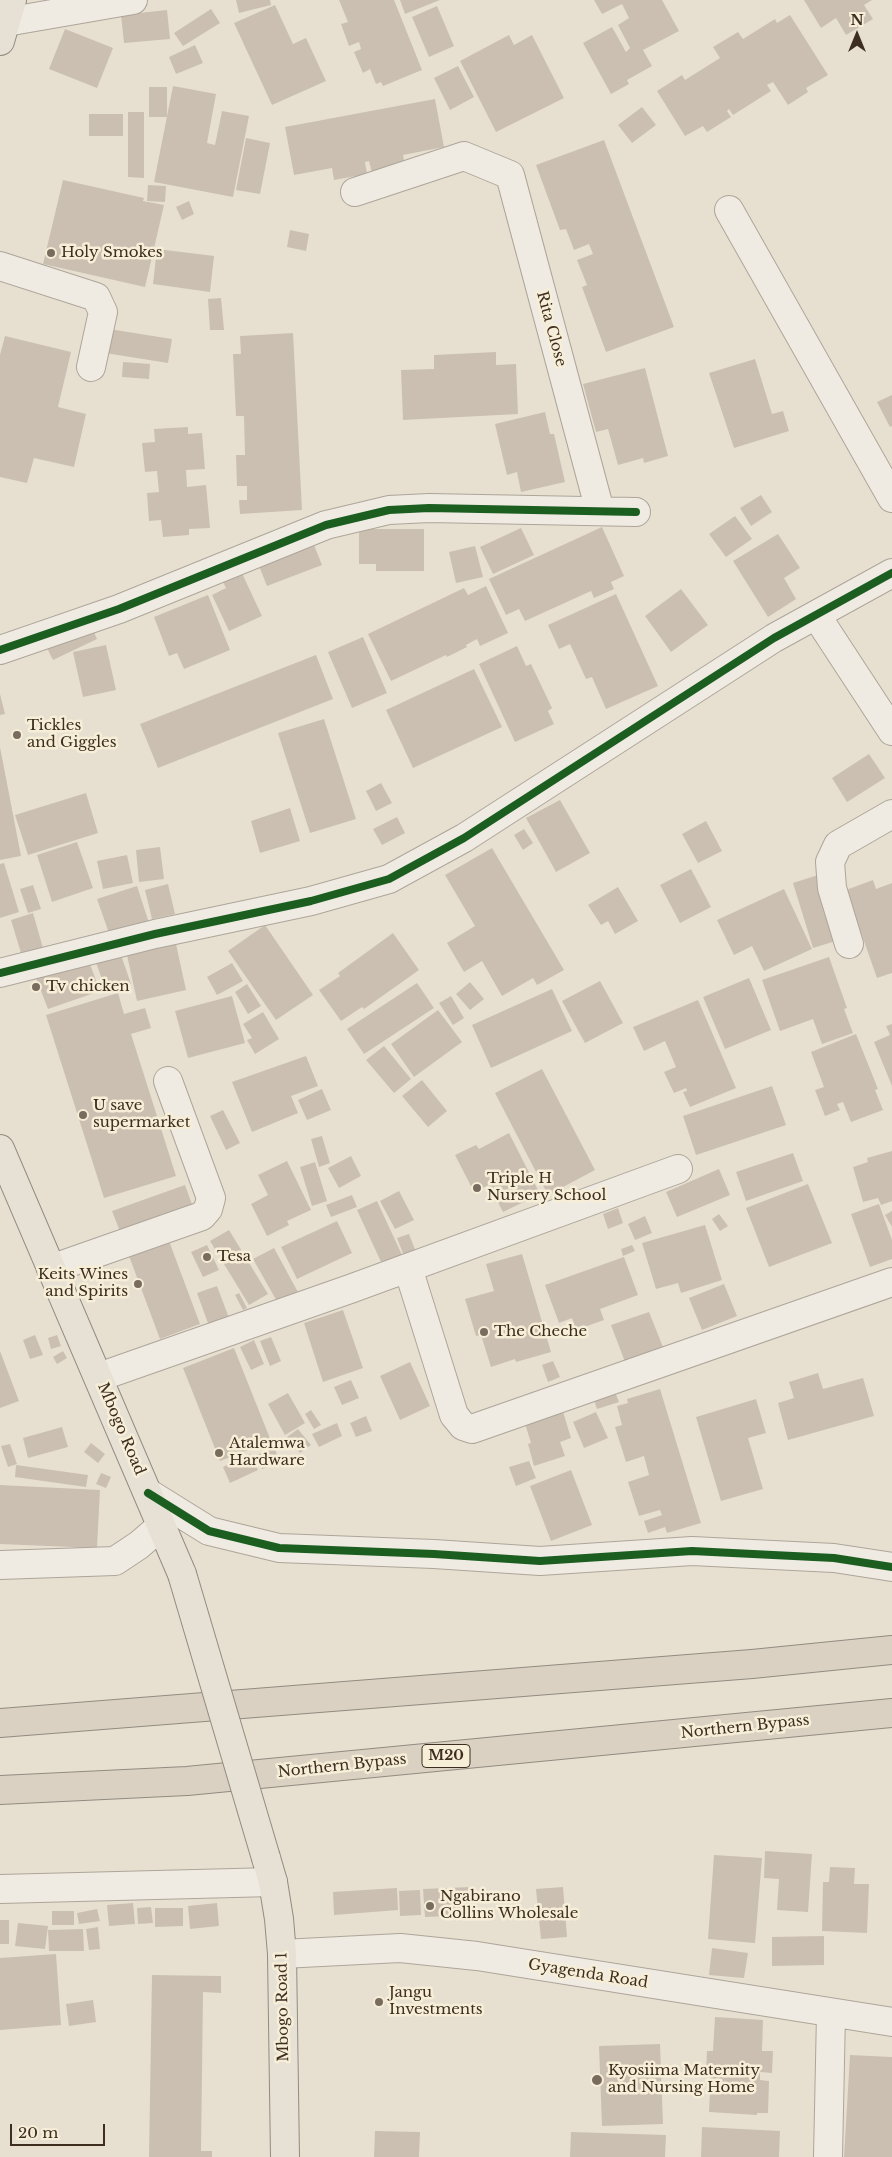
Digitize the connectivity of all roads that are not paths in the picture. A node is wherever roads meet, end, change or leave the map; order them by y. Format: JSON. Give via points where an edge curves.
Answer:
{"nodes":[{"id":1,"x":133,"y":0,"type":"edge"},
{"id":2,"x":6,"y":21,"type":"edge"},
{"id":3,"x":355,"y":192,"type":"dead end"},
{"id":4,"x":729,"y":210,"type":"dead end"},
{"id":5,"x":0,"y":266,"type":"edge"},
{"id":6,"x":90,"y":367,"type":"dead end"},
{"id":7,"x":892,"y":498,"type":"edge"},
{"id":8,"x":600,"y":511,"type":"junction"},
{"id":9,"x":636,"y":512,"type":"dead end"},
{"id":10,"x":892,"y":573,"type":"edge"},
{"id":11,"x":816,"y":615,"type":"junction"},
{"id":12,"x":0,"y":650,"type":"edge"},
{"id":13,"x":892,"y":731,"type":"edge"},
{"id":14,"x":892,"y":814,"type":"edge"},
{"id":15,"x":849,"y":944,"type":"dead end"},
{"id":16,"x":0,"y":973,"type":"edge"},
{"id":17,"x":168,"y":1081,"type":"dead end"},
{"id":18,"x":0,"y":1149,"type":"edge"},
{"id":19,"x":678,"y":1169,"type":"dead end"},
{"id":20,"x":408,"y":1268,"type":"junction"},
{"id":21,"x":51,"y":1269,"type":"junction"},
{"id":22,"x":892,"y":1282,"type":"edge"},
{"id":23,"x":99,"y":1377,"type":"junction"},
{"id":24,"x":148,"y":1493,"type":"junction"},
{"id":25,"x":162,"y":1525,"type":"junction"},
{"id":26,"x":0,"y":1565,"type":"edge"},
{"id":27,"x":892,"y":1567,"type":"edge"},
{"id":28,"x":892,"y":1650,"type":"edge"},
{"id":29,"x":892,"y":1714,"type":"edge"},
{"id":30,"x":0,"y":1723,"type":"edge"},
{"id":31,"x":0,"y":1790,"type":"edge"},
{"id":32,"x":269,"y":1870,"type":"junction"},
{"id":33,"x":0,"y":1889,"type":"edge"},
{"id":34,"x":282,"y":1954,"type":"junction"},
{"id":35,"x":831,"y":2014,"type":"junction"},
{"id":36,"x":892,"y":2022,"type":"edge"},
{"id":37,"x":285,"y":2157,"type":"edge"},
{"id":38,"x":828,"y":2157,"type":"edge"}],
"edges":[{"from":1,"to":2,"type":"street"},
{"from":3,"to":8,"type":"street","name":"Rita Close","via":[[464,156],[510,175]]},
{"from":4,"to":7,"type":"street"},
{"from":5,"to":6,"type":"street","via":[[96,297],[103,312]]},
{"from":8,"to":9,"type":"street"},
{"from":8,"to":12,"type":"street","via":[[429,508],[388,510],[335,522],[119,609]]},
{"from":10,"to":11,"type":"street"},
{"from":11,"to":13,"type":"street"},
{"from":11,"to":16,"type":"street","via":[[774,638],[464,838],[388,879],[311,901],[155,934]]},
{"from":14,"to":15,"type":"street","via":[[838,845],[830,862],[832,888]]},
{"from":17,"to":21,"type":"street","via":[[211,1198],[208,1209],[202,1216]]},
{"from":18,"to":21,"type":"main road","name":"Mbogo Road"},
{"from":19,"to":20,"type":"street"},
{"from":20,"to":22,"type":"street","via":[[454,1415],[463,1426],[472,1430]]},
{"from":20,"to":23,"type":"street"},
{"from":21,"to":23,"type":"main road","name":"Mbogo Road"},
{"from":23,"to":24,"type":"main road","name":"Mbogo Road"},
{"from":24,"to":25,"type":"main road","name":"Mbogo Road"},
{"from":24,"to":27,"type":"street","via":[[209,1531],[279,1548],[540,1561],[692,1551],[834,1558]]},
{"from":25,"to":26,"type":"street","via":[[115,1561]]},
{"from":25,"to":32,"type":"main road","name":"Mbogo Road","bridge":true,"via":[[182,1574]]},
{"from":28,"to":30,"type":"highway","via":[[742,1665]]},
{"from":29,"to":31,"type":"highway","name":"Northern Bypass","number":"M20","via":[[187,1781]]},
{"from":32,"to":33,"type":"street"},
{"from":32,"to":34,"type":"main road","name":"Mbogo Road 1"},
{"from":34,"to":35,"type":"street","name":"Gyagenda Road","via":[[400,1948],[477,1956]]},
{"from":34,"to":37,"type":"main road","name":"Mbogo Road 1"},
{"from":35,"to":36,"type":"street","name":"Gyagenda Road"},
{"from":35,"to":38,"type":"street"}]}
